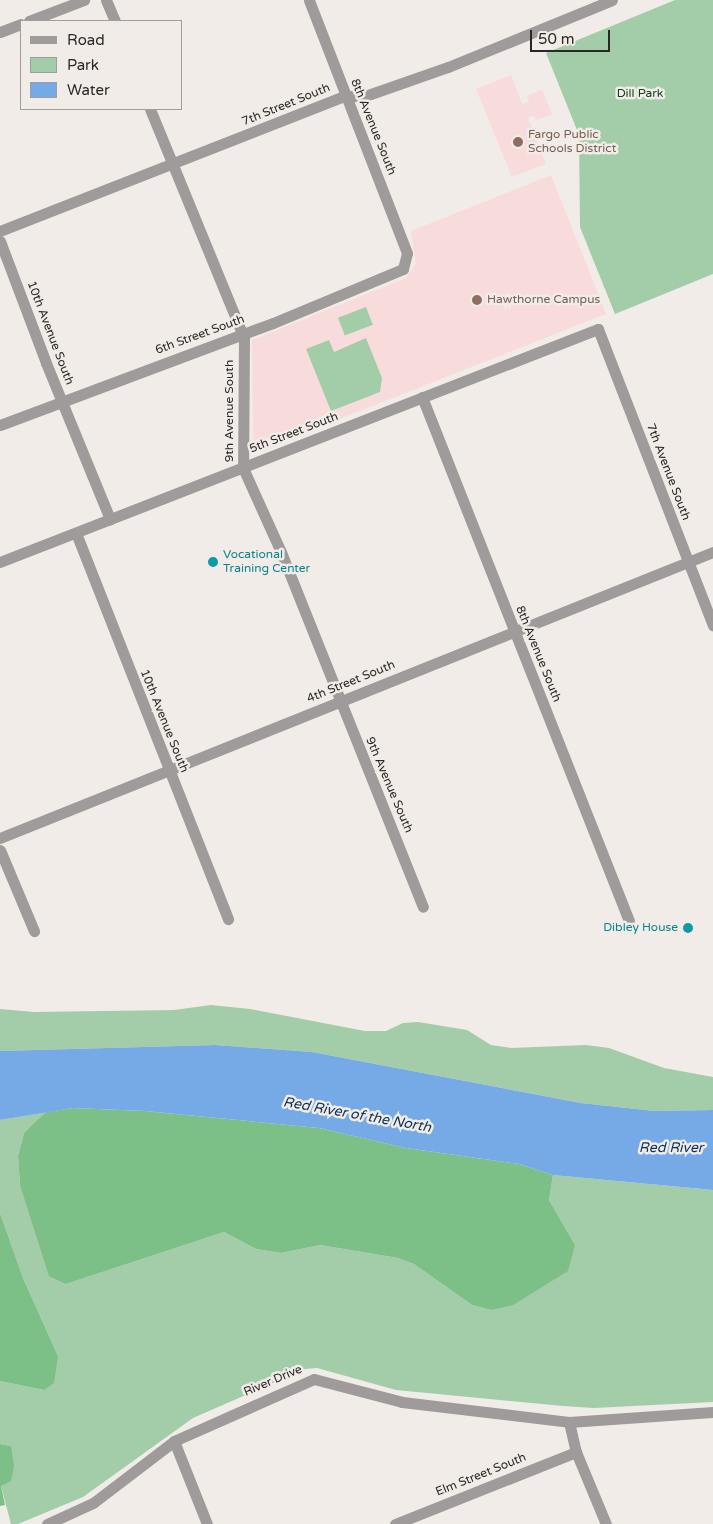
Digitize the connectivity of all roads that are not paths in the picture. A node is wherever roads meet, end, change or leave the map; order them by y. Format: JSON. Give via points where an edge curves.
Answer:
{"nodes":[{"id":1,"x":84,"y":0,"type":"edge"},
{"id":2,"x":106,"y":0,"type":"edge"},
{"id":3,"x":308,"y":0,"type":"edge"},
{"id":4,"x":612,"y":0,"type":"edge"},
{"id":5,"x":32,"y":20,"type":"edge"},
{"id":6,"x":115,"y":20,"type":"edge"},
{"id":7,"x":20,"y":24,"type":"edge"},
{"id":8,"x":0,"y":32,"type":"edge"},
{"id":9,"x":345,"y":96,"type":"junction"},
{"id":10,"x":150,"y":110,"type":"edge"},
{"id":11,"x":173,"y":164,"type":"junction"},
{"id":12,"x":0,"y":231,"type":"edge"},
{"id":13,"x":0,"y":241,"type":"edge"},
{"id":14,"x":406,"y":265,"type":"joint"},
{"id":15,"x":598,"y":328,"type":"joint"},
{"id":16,"x":242,"y":334,"type":"junction"},
{"id":17,"x":422,"y":397,"type":"junction"},
{"id":18,"x":61,"y":400,"type":"junction"},
{"id":19,"x":0,"y":425,"type":"edge"},
{"id":20,"x":243,"y":468,"type":"junction"},
{"id":21,"x":110,"y":518,"type":"junction"},
{"id":22,"x":76,"y":533,"type":"junction"},
{"id":23,"x":713,"y":552,"type":"edge"},
{"id":24,"x":0,"y":562,"type":"edge"},
{"id":25,"x":688,"y":562,"type":"junction"},
{"id":26,"x":713,"y":626,"type":"edge"},
{"id":27,"x":514,"y":631,"type":"junction"},
{"id":28,"x":340,"y":702,"type":"junction"},
{"id":29,"x":169,"y":772,"type":"junction"},
{"id":30,"x":0,"y":838,"type":"edge"},
{"id":31,"x":0,"y":850,"type":"edge"},
{"id":32,"x":422,"y":907,"type":"dead end"},
{"id":33,"x":228,"y":919,"type":"dead end"},
{"id":34,"x":629,"y":921,"type":"dead end"},
{"id":35,"x":34,"y":931,"type":"dead end"},
{"id":36,"x":713,"y":1412,"type":"edge"},
{"id":37,"x":569,"y":1422,"type":"junction"},
{"id":38,"x":174,"y":1441,"type":"junction"},
{"id":39,"x":576,"y":1452,"type":"junction"},
{"id":40,"x":47,"y":1524,"type":"edge"},
{"id":41,"x":207,"y":1524,"type":"edge"},
{"id":42,"x":395,"y":1524,"type":"edge"},
{"id":43,"x":606,"y":1524,"type":"edge"}],
"edges":[{"from":1,"to":5,"type":"street"},
{"from":2,"to":6,"type":"street"},
{"from":3,"to":9,"type":"street","name":"8th Avenue South"},
{"from":4,"to":9,"type":"street","name":"7th Street South","via":[[448,67],[365,96]]},
{"from":7,"to":8,"type":"street"},
{"from":9,"to":11,"type":"street","name":"7th Street South"},
{"from":9,"to":14,"type":"street","name":"8th Avenue South","via":[[407,253]]},
{"from":10,"to":11,"type":"street","name":"9th Avenue South"},
{"from":11,"to":12,"type":"street","name":"7th Street South"},
{"from":11,"to":16,"type":"street","name":"9th Avenue South"},
{"from":13,"to":18,"type":"street","name":"10th Avenue South"},
{"from":14,"to":16,"type":"street","name":"6th Street South","via":[[399,273]]},
{"from":15,"to":17,"type":"street","name":"5th Street South"},
{"from":15,"to":25,"type":"street","name":"7th Avenue South"},
{"from":16,"to":18,"type":"street","name":"6th Street South"},
{"from":16,"to":20,"type":"street","name":"9th Avenue South"},
{"from":17,"to":20,"type":"street","name":"5th Street South"},
{"from":17,"to":27,"type":"street","name":"8th Avenue South"},
{"from":18,"to":19,"type":"street","name":"6th Street South"},
{"from":18,"to":21,"type":"street","name":"10th Avenue South"},
{"from":20,"to":21,"type":"street","name":"5th Street South"},
{"from":20,"to":28,"type":"street","name":"9th Avenue South","via":[[281,552]]},
{"from":21,"to":22,"type":"street","name":"5th Street South"},
{"from":22,"to":24,"type":"street","name":"5th Street South"},
{"from":22,"to":29,"type":"street","name":"10th Avenue South"},
{"from":23,"to":25,"type":"street","name":"4th Street South"},
{"from":25,"to":26,"type":"street","name":"7th Avenue South"},
{"from":25,"to":27,"type":"street","name":"4th Street South"},
{"from":27,"to":28,"type":"street","name":"4th Street South"},
{"from":27,"to":34,"type":"street","name":"8th Avenue South"},
{"from":28,"to":29,"type":"street","name":"4th Street South"},
{"from":28,"to":32,"type":"street","name":"9th Avenue South"},
{"from":29,"to":30,"type":"street","name":"4th Street South"},
{"from":29,"to":33,"type":"street","name":"10th Avenue South"},
{"from":31,"to":35,"type":"street"},
{"from":36,"to":37,"type":"street"},
{"from":37,"to":38,"type":"street","name":"River Drive","via":[[402,1402],[314,1379]]},
{"from":37,"to":39,"type":"street"},
{"from":38,"to":40,"type":"street","name":"River Drive","via":[[92,1503]]},
{"from":38,"to":41,"type":"street"},
{"from":39,"to":42,"type":"street","name":"Elm Street South"},
{"from":39,"to":43,"type":"street"}]}
